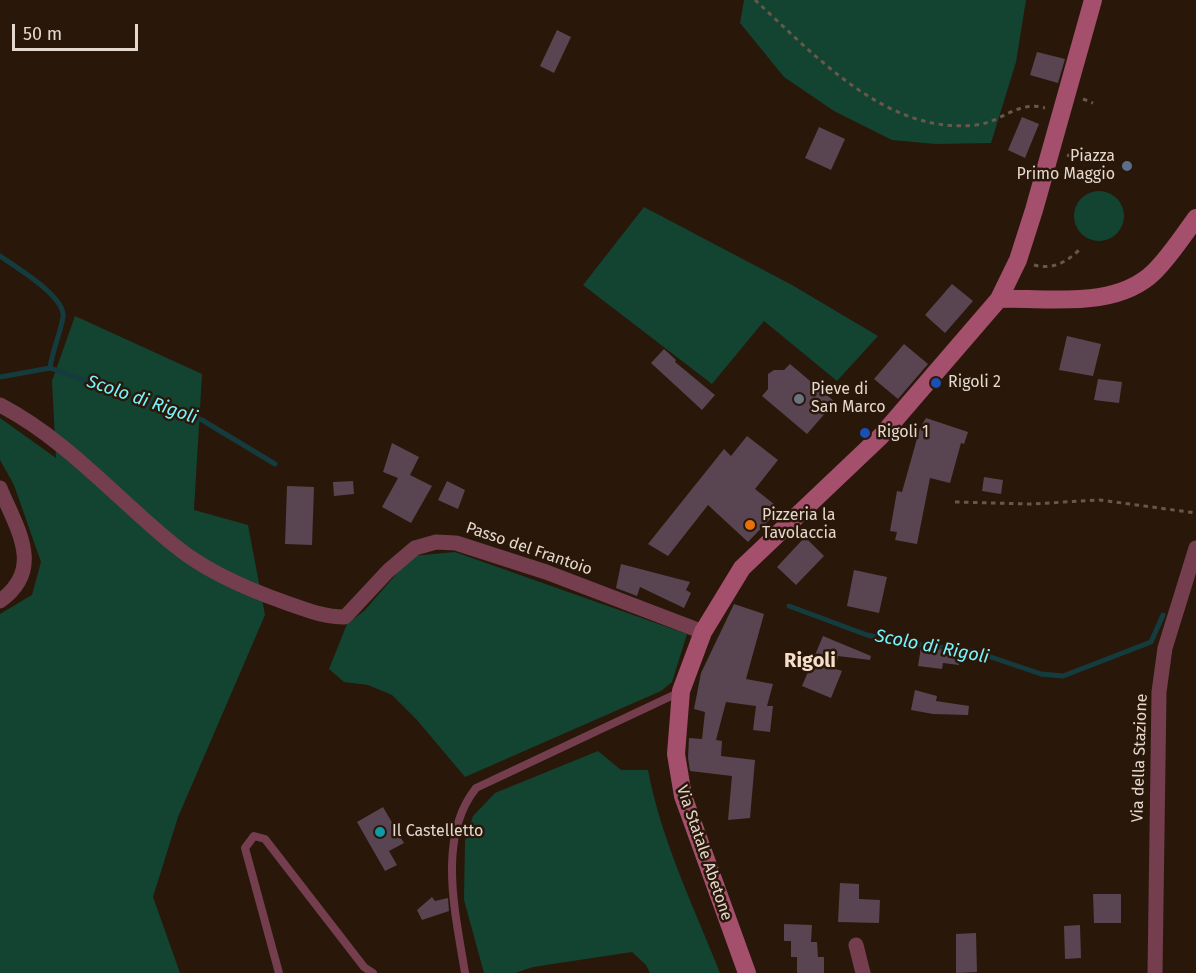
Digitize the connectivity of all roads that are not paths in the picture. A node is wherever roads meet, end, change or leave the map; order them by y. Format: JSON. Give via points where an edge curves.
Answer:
{"nodes":[{"id":1,"x":1093,"y":0,"type":"edge"},
{"id":2,"x":1196,"y":218,"type":"edge"},
{"id":3,"x":999,"y":299,"type":"junction"},
{"id":4,"x":0,"y":405,"type":"edge"},
{"id":5,"x":0,"y":488,"type":"edge"},
{"id":6,"x":1196,"y":548,"type":"edge"},
{"id":7,"x":0,"y":601,"type":"edge"},
{"id":8,"x":703,"y":632,"type":"junction"},
{"id":9,"x":681,"y":692,"type":"junction"},
{"id":10,"x":856,"y":945,"type":"dead end"},
{"id":11,"x":279,"y":973,"type":"edge"},
{"id":12,"x":373,"y":973,"type":"edge"},
{"id":13,"x":465,"y":973,"type":"edge"},
{"id":14,"x":747,"y":973,"type":"edge"},
{"id":15,"x":863,"y":973,"type":"edge"},
{"id":16,"x":1155,"y":973,"type":"edge"}],
"edges":[{"from":1,"to":3,"type":"main road","name":"Via Statale Abetone","via":[[1018,260]]},
{"from":2,"to":3,"type":"main road","via":[[1153,273],[1118,293],[1082,298]]},
{"from":3,"to":8,"type":"main road","name":"Via Statale Abetone","via":[[881,436],[742,568]]},
{"from":4,"to":8,"type":"street","name":"Passo del Frantoio","via":[[74,455],[176,547],[261,594],[328,617],[345,617],[415,548],[436,542],[456,543],[546,572]]},
{"from":5,"to":7,"type":"street","via":[[27,562],[14,591]]},
{"from":6,"to":16,"type":"street","name":"Via della Stazione","via":[[1165,648],[1159,692]]},
{"from":8,"to":9,"type":"main road","name":"Via Statale Abetone"},
{"from":9,"to":13,"type":"lane","via":[[476,788],[468,798],[454,847],[453,883]]},
{"from":9,"to":14,"type":"main road","name":"Via Statale Abetone","via":[[676,731],[677,771]]},
{"from":10,"to":15,"type":"street"},
{"from":11,"to":12,"type":"lane","via":[[245,848],[254,836],[265,839],[364,967]]}]}
